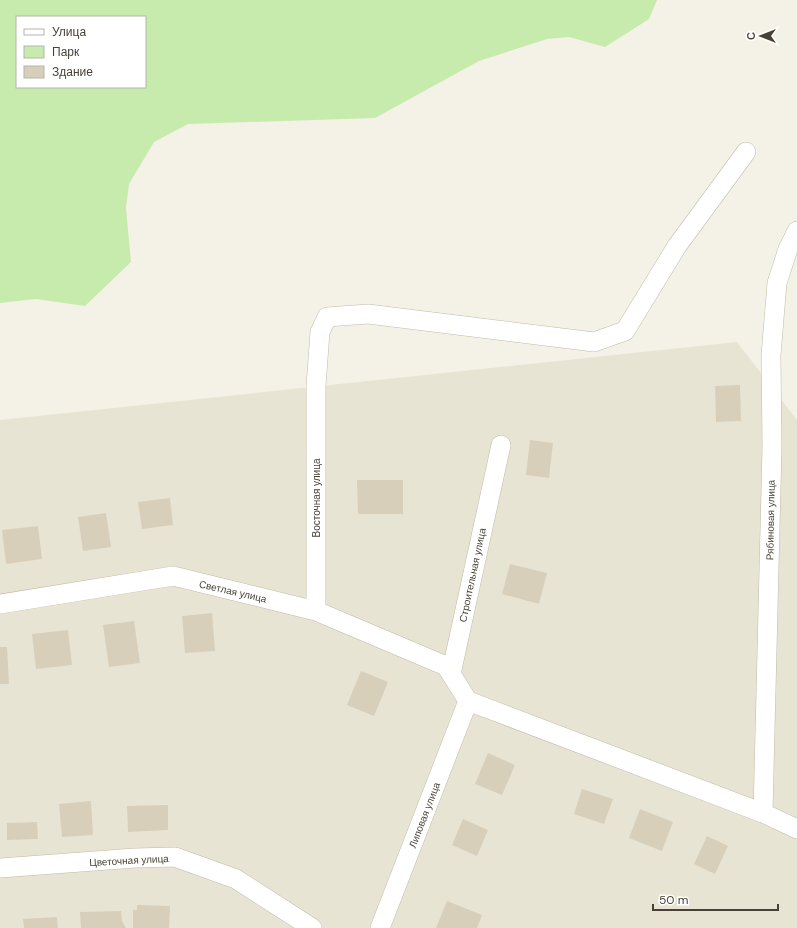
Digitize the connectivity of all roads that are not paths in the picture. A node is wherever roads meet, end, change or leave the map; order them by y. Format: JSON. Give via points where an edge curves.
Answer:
{"nodes":[{"id":1,"x":746,"y":152,"type":"dead end"},
{"id":2,"x":797,"y":231,"type":"edge"},
{"id":3,"x":500,"y":445,"type":"dead end"},
{"id":4,"x":0,"y":604,"type":"edge"},
{"id":5,"x":316,"y":611,"type":"junction"},
{"id":6,"x":451,"y":674,"type":"junction"},
{"id":7,"x":468,"y":701,"type":"junction"},
{"id":8,"x":763,"y":813,"type":"junction"},
{"id":9,"x":797,"y":829,"type":"edge"},
{"id":10,"x":0,"y":868,"type":"edge"},
{"id":11,"x":312,"y":928,"type":"edge"},
{"id":12,"x":380,"y":928,"type":"edge"}],
"edges":[{"from":1,"to":5,"type":"street","name":"Восточная улица","via":[[677,246],[625,331],[594,342],[368,314],[327,316],[320,332],[316,386]]},
{"from":2,"to":8,"type":"street","name":"Рябиновая улица","via":[[777,282],[772,355]]},
{"from":3,"to":6,"type":"street","name":"Строительная улица"},
{"from":4,"to":5,"type":"street","name":"Светлая улица","via":[[173,576]]},
{"from":5,"to":6,"type":"street","name":"Светлая улица","via":[[446,666]]},
{"from":6,"to":7,"type":"street"},
{"from":7,"to":8,"type":"street"},
{"from":7,"to":12,"type":"street","name":"Липовая улица"},
{"from":8,"to":9,"type":"street"},
{"from":10,"to":11,"type":"street","name":"Цветочная улица","via":[[174,857],[236,879]]}]}
